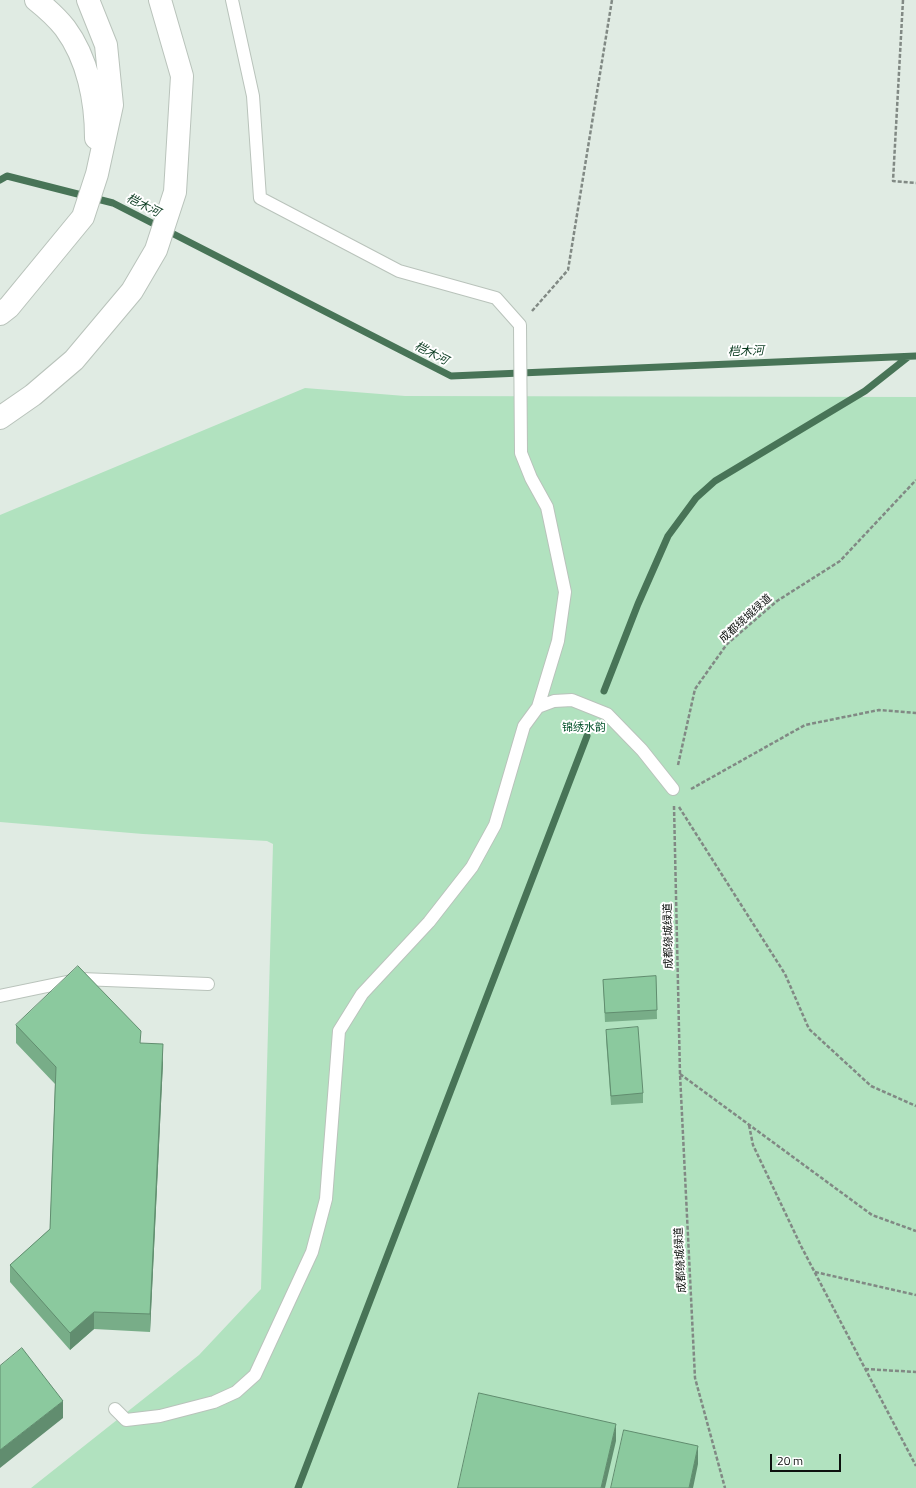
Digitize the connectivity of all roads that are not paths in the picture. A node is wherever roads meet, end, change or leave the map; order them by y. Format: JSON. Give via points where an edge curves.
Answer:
{"nodes":[{"id":1,"x":36,"y":0,"type":"edge"},
{"id":2,"x":88,"y":0,"type":"edge"},
{"id":3,"x":160,"y":0,"type":"edge"},
{"id":4,"x":232,"y":0,"type":"edge"},
{"id":5,"x":97,"y":174,"type":"junction"},
{"id":6,"x":0,"y":314,"type":"edge"},
{"id":7,"x":0,"y":418,"type":"edge"},
{"id":8,"x":538,"y":707,"type":"junction"},
{"id":9,"x":674,"y":794,"type":"road end"},
{"id":10,"x":208,"y":984,"type":"dead end"},
{"id":11,"x":0,"y":996,"type":"edge"},
{"id":12,"x":115,"y":1409,"type":"dead end"}],
"edges":[{"from":1,"to":5,"type":"highway","via":[[65,28],[84,64],[96,111]]},
{"from":2,"to":5,"type":"highway","via":[[106,45],[112,105]]},
{"from":3,"to":7,"type":"highway","via":[[182,76],[175,192],[156,250],[132,290],[74,360],[33,395]]},
{"from":4,"to":8,"type":"lane","via":[[253,96],[260,198],[400,271],[496,298],[520,325],[521,453],[547,507],[565,592],[558,641]]},
{"from":5,"to":6,"type":"highway","via":[[82,217],[9,307]]},
{"from":8,"to":9,"type":"lane","via":[[554,701],[572,700],[607,714],[642,750]]},
{"from":8,"to":12,"type":"lane","via":[[524,726],[495,825],[472,867],[428,922],[362,994],[339,1031],[326,1199],[312,1252],[255,1375],[236,1392],[214,1402],[160,1416],[126,1420]]},
{"from":10,"to":11,"type":"lane","via":[[81,979]]}]}
